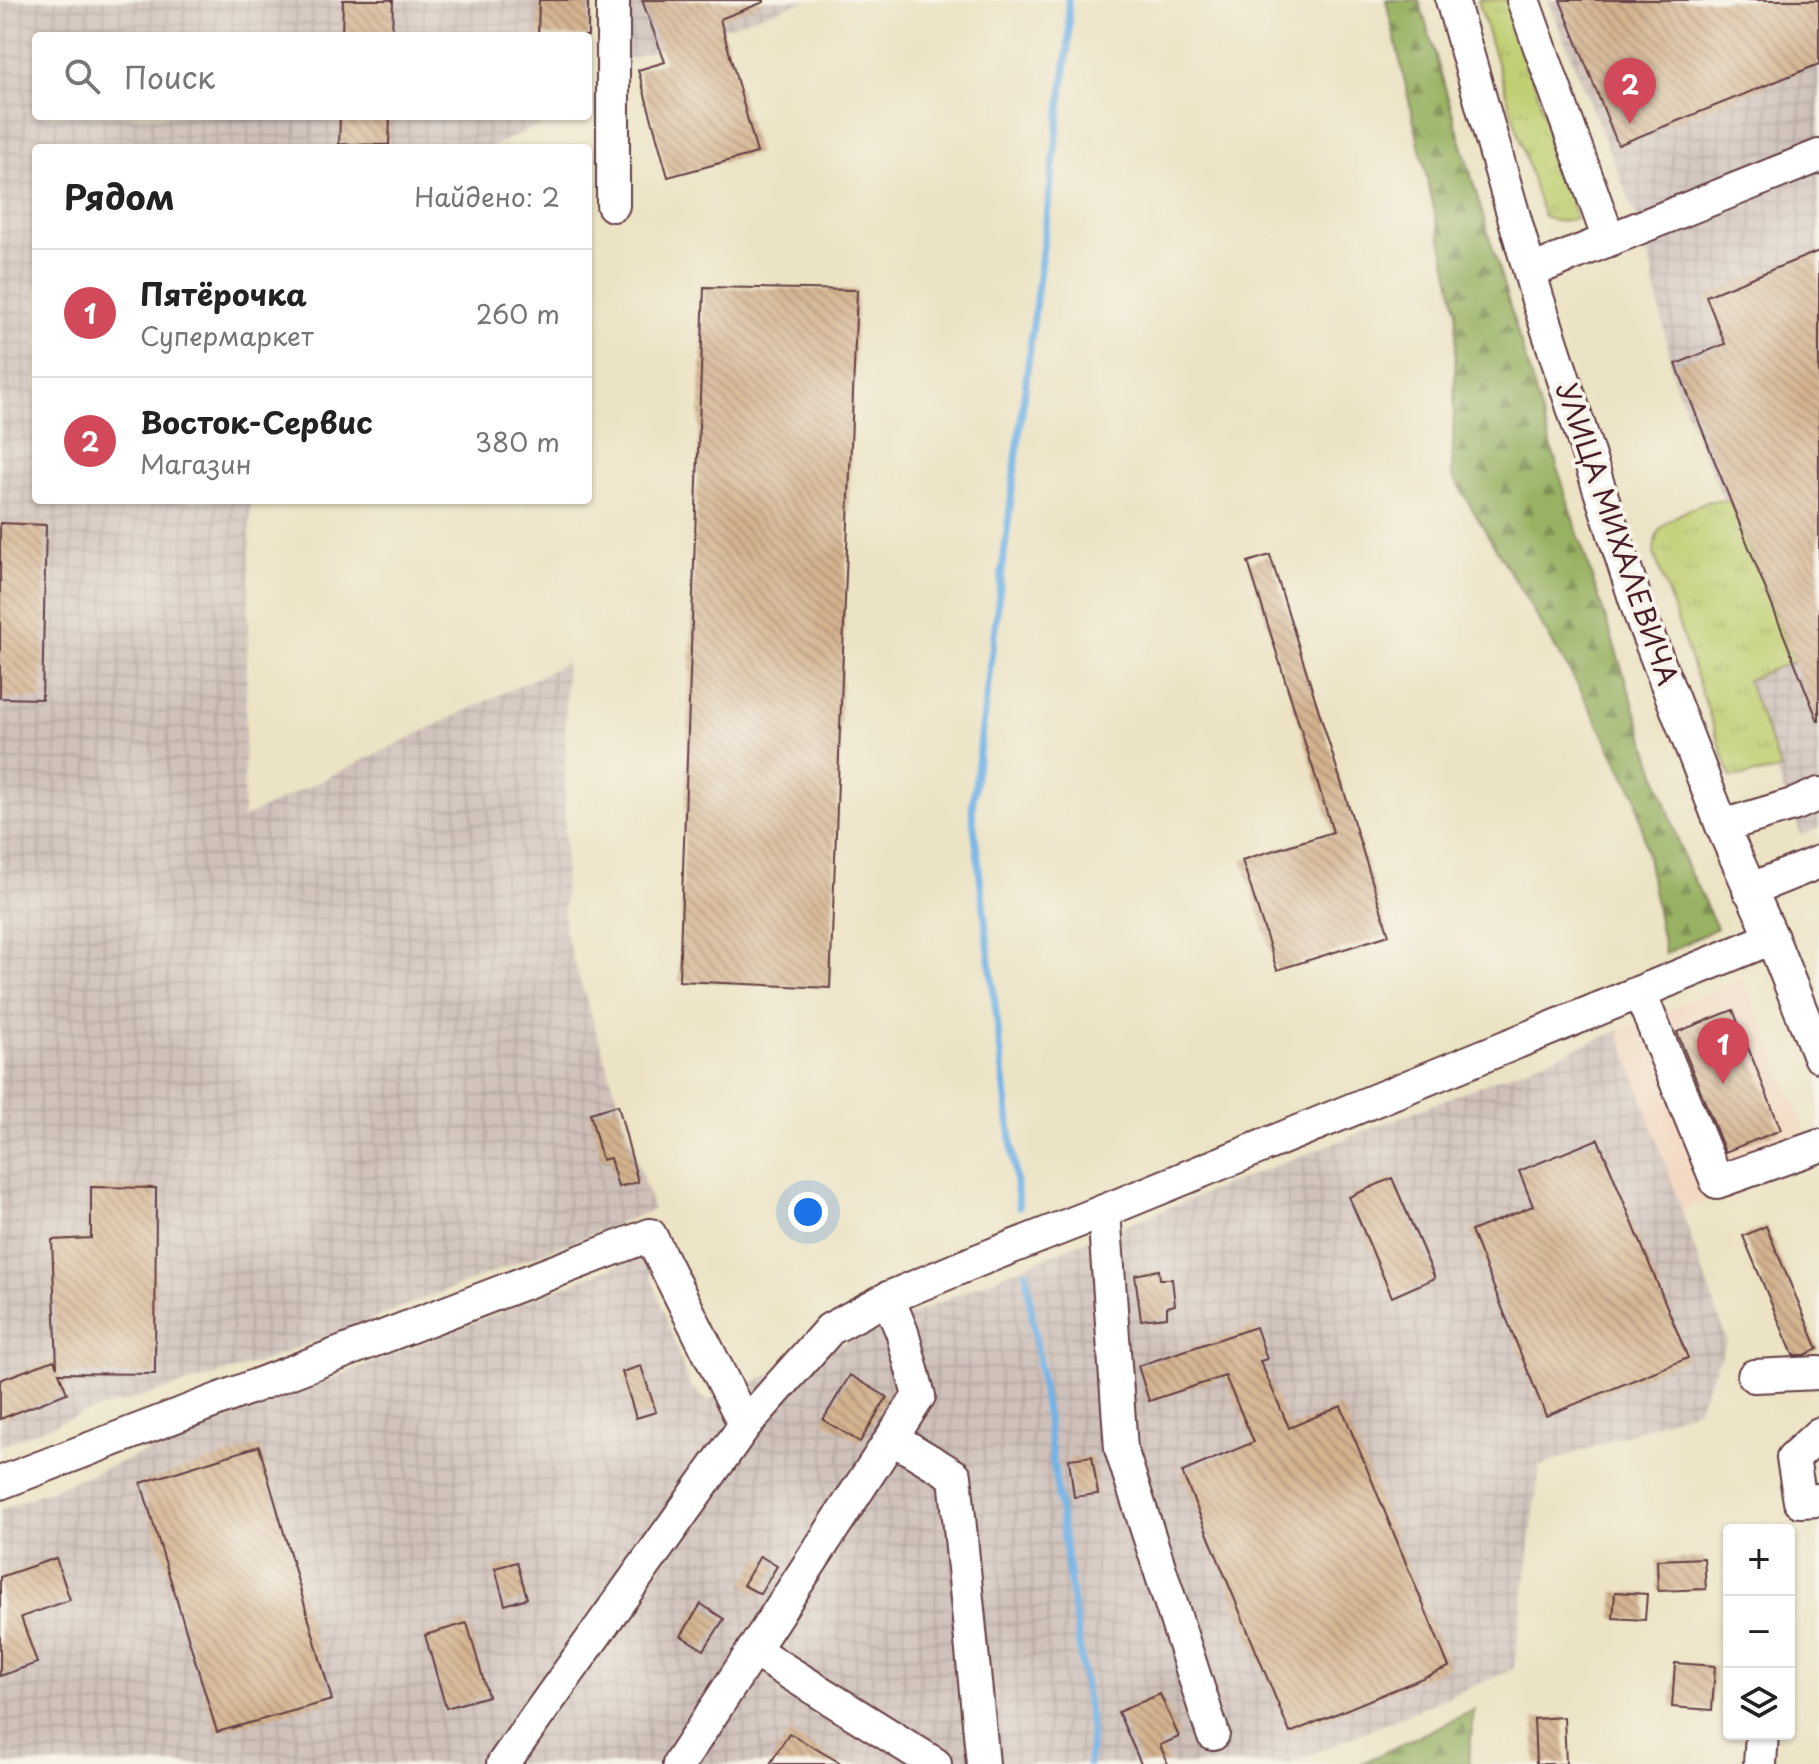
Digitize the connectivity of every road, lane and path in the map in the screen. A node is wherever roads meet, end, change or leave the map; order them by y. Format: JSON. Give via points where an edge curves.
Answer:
{"nodes":[{"id":1,"x":613,"y":0,"type":"edge"},
{"id":2,"x":1452,"y":0,"type":"edge"},
{"id":3,"x":1523,"y":0,"type":"edge"},
{"id":4,"x":1819,"y":156,"type":"edge"},
{"id":5,"x":613,"y":205,"type":"dead end"},
{"id":6,"x":1609,"y":240,"type":"junction"},
{"id":7,"x":1531,"y":271,"type":"junction"},
{"id":8,"x":1819,"y":794,"type":"edge"},
{"id":9,"x":1722,"y":826,"type":"junction"},
{"id":10,"x":1819,"y":862,"type":"edge"},
{"id":11,"x":1749,"y":890,"type":"junction"},
{"id":12,"x":1772,"y":938,"type":"junction"},
{"id":13,"x":1640,"y":993,"type":"junction"},
{"id":14,"x":1819,"y":1056,"type":"edge"},
{"id":15,"x":1819,"y":1146,"type":"edge"},
{"id":16,"x":1104,"y":1211,"type":"junction"},
{"id":17,"x":888,"y":1298,"type":"junction"},
{"id":18,"x":1819,"y":1373,"type":"edge"},
{"id":19,"x":1754,"y":1376,"type":"dead end"},
{"id":20,"x":745,"y":1425,"type":"junction"},
{"id":21,"x":1819,"y":1434,"type":"edge"},
{"id":22,"x":892,"y":1438,"type":"junction"},
{"id":23,"x":0,"y":1483,"type":"edge"},
{"id":24,"x":1819,"y":1500,"type":"edge"},
{"id":25,"x":753,"y":1650,"type":"junction"},
{"id":26,"x":1213,"y":1734,"type":"dead end"},
{"id":27,"x":1762,"y":1740,"type":"edge"},
{"id":28,"x":503,"y":1764,"type":"edge"},
{"id":29,"x":679,"y":1764,"type":"edge"},
{"id":30,"x":935,"y":1764,"type":"edge"},
{"id":31,"x":983,"y":1764,"type":"edge"},
{"id":32,"x":1760,"y":1764,"type":"edge"}],
"edges":[{"from":1,"to":5,"type":"street"},
{"from":2,"to":7,"type":"street","name":"УЛИЦА МИХАЛЕВИЧА"},
{"from":3,"to":6,"type":"street"},
{"from":4,"to":6,"type":"street"},
{"from":6,"to":7,"type":"street"},
{"from":7,"to":9,"type":"street","name":"УЛИЦА МИХАЛЕВИЧА","via":[[1641,617]]},
{"from":8,"to":9,"type":"street"},
{"from":9,"to":11,"type":"street","name":"УЛИЦА МИХАЛЕВИЧА"},
{"from":10,"to":11,"type":"street"},
{"from":11,"to":12,"type":"street","name":"УЛИЦА МИХАЛЕВИЧА"},
{"from":12,"to":13,"type":"street"},
{"from":12,"to":14,"type":"street","name":"УЛИЦА МИХАЛЕВИЧА"},
{"from":13,"to":15,"type":"street","via":[[1717,1182]]},
{"from":13,"to":16,"type":"street"},
{"from":16,"to":17,"type":"street"},
{"from":16,"to":26,"type":"street","via":[[1121,1449]]},
{"from":17,"to":20,"type":"street","via":[[830,1329]]},
{"from":17,"to":22,"type":"street","via":[[919,1396]]},
{"from":18,"to":19,"type":"street"},
{"from":20,"to":23,"type":"street","via":[[650,1235]]},
{"from":20,"to":28,"type":"street"},
{"from":21,"to":24,"type":"street","via":[[1793,1458],[1800,1501]]},
{"from":22,"to":25,"type":"street"},
{"from":22,"to":31,"type":"street","via":[[955,1476]]},
{"from":25,"to":29,"type":"street"},
{"from":25,"to":30,"type":"street"},
{"from":27,"to":32,"type":"street"}]}
